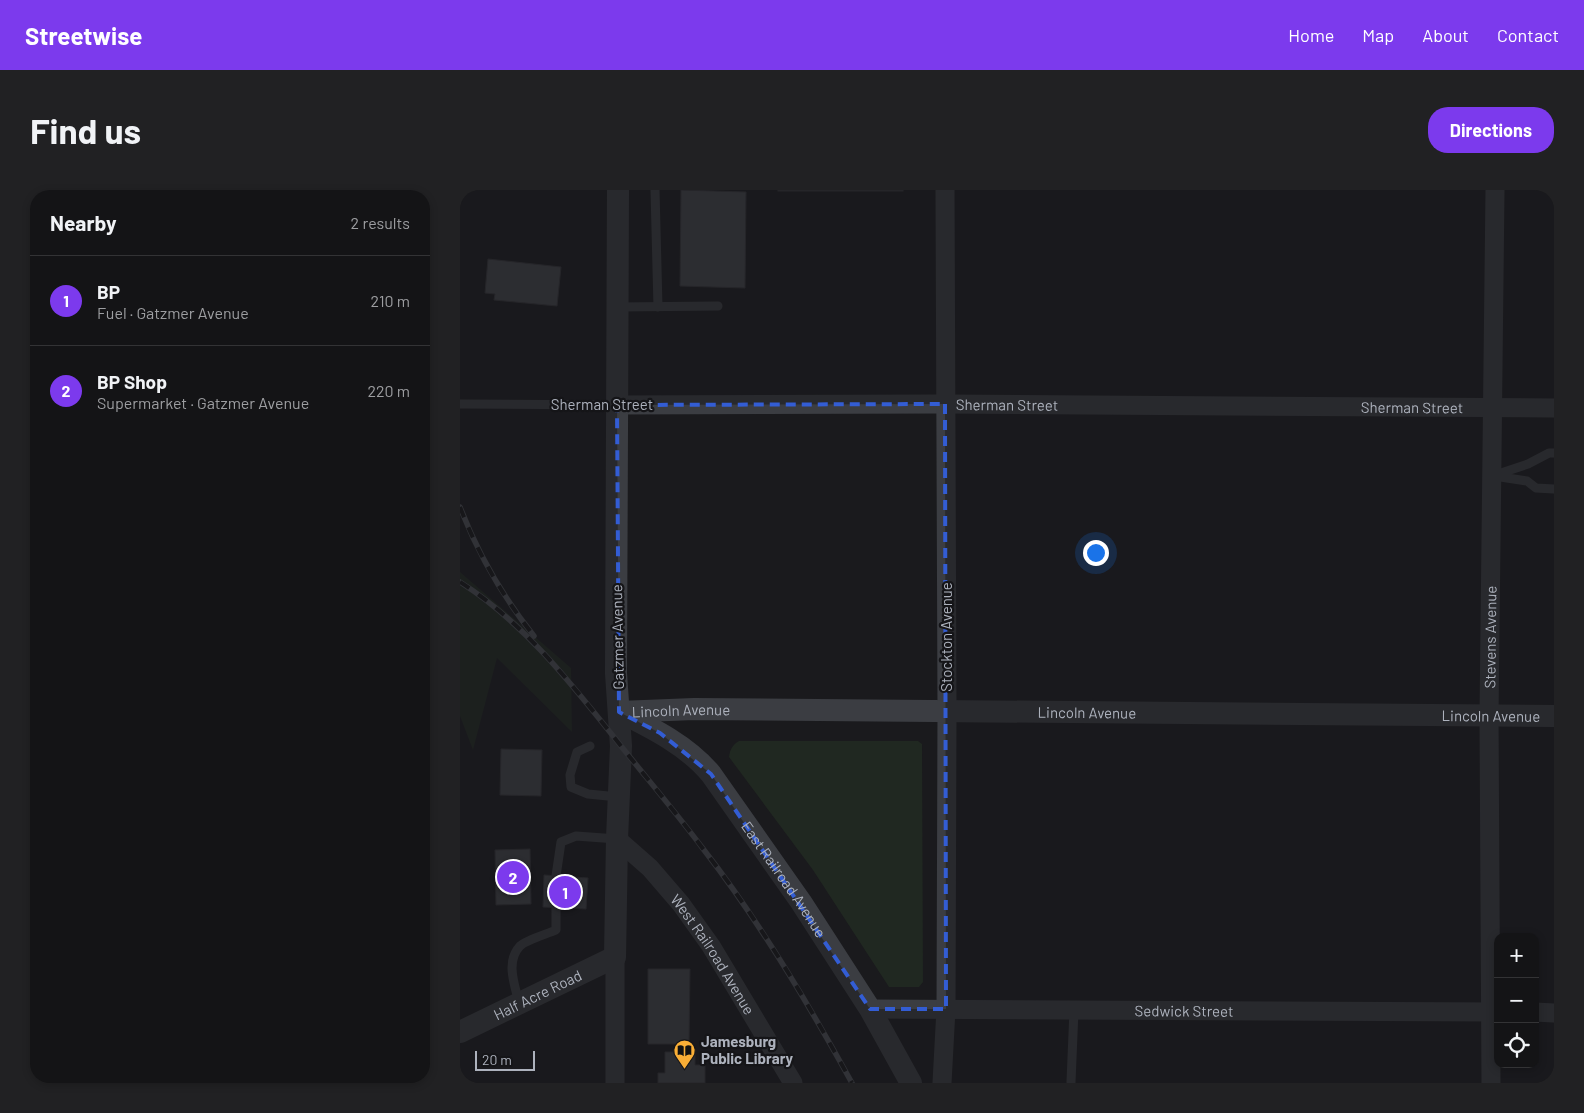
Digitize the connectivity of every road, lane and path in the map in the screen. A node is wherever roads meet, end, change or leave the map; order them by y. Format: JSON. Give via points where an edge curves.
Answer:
{"nodes":[{"id":1,"x":618,"y":190,"type":"edge"},
{"id":2,"x":655,"y":190,"type":"edge"},
{"id":3,"x":945,"y":190,"type":"edge"},
{"id":4,"x":1494,"y":190,"type":"edge"},
{"id":5,"x":718,"y":306,"type":"dead end"},
{"id":6,"x":618,"y":307,"type":"junction"},
{"id":7,"x":658,"y":307,"type":"junction"},
{"id":8,"x":460,"y":404,"type":"edge"},
{"id":9,"x":616,"y":404,"type":"junction"},
{"id":10,"x":945,"y":404,"type":"junction"},
{"id":11,"x":1492,"y":408,"type":"junction"},
{"id":12,"x":1554,"y":408,"type":"edge"},
{"id":13,"x":1554,"y":453,"type":"edge"},
{"id":14,"x":1492,"y":476,"type":"junction"},
{"id":15,"x":1554,"y":489,"type":"edge"},
{"id":16,"x":947,"y":710,"type":"junction"},
{"id":17,"x":619,"y":712,"type":"junction"},
{"id":18,"x":1489,"y":716,"type":"junction"},
{"id":19,"x":1554,"y":716,"type":"edge"},
{"id":20,"x":590,"y":746,"type":"dead end"},
{"id":21,"x":618,"y":798,"type":"junction"},
{"id":22,"x":617,"y":839,"type":"junction"},
{"id":23,"x":556,"y":876,"type":"dead end"},
{"id":24,"x":556,"y":907,"type":"dead end"},
{"id":25,"x":615,"y":957,"type":"junction"},
{"id":26,"x":519,"y":1003,"type":"junction"},
{"id":27,"x":870,"y":1009,"type":"junction"},
{"id":28,"x":946,"y":1009,"type":"junction"},
{"id":29,"x":1074,"y":1009,"type":"junction"},
{"id":30,"x":1494,"y":1012,"type":"edge"},
{"id":31,"x":1539,"y":1012,"type":"edge"},
{"id":32,"x":1554,"y":1012,"type":"edge"},
{"id":33,"x":460,"y":1032,"type":"edge"},
{"id":34,"x":1071,"y":1082,"type":"edge"},
{"id":35,"x":615,"y":1083,"type":"edge"},
{"id":36,"x":793,"y":1083,"type":"edge"},
{"id":37,"x":911,"y":1083,"type":"edge"},
{"id":38,"x":942,"y":1083,"type":"edge"},
{"id":39,"x":1490,"y":1083,"type":"edge"}],
"edges":[{"from":1,"to":6,"type":"street","name":"Gatzmer Avenue"},
{"from":2,"to":7,"type":"lane"},
{"from":3,"to":10,"type":"street","name":"Stockton Avenue"},
{"from":4,"to":11,"type":"street","name":"Stevens Avenue"},
{"from":5,"to":7,"type":"lane"},
{"from":6,"to":7,"type":"lane"},
{"from":6,"to":9,"type":"street","name":"Gatzmer Avenue"},
{"from":8,"to":9,"type":"lane","name":"Sherman Street"},
{"from":9,"to":10,"type":"street","name":"Sherman Street"},
{"from":9,"to":17,"type":"street","name":"Gatzmer Avenue","via":[[616,672]]},
{"from":10,"to":11,"type":"street","name":"Sherman Street"},
{"from":10,"to":16,"type":"street","name":"Stockton Avenue"},
{"from":11,"to":12,"type":"street","name":"Sherman Street"},
{"from":11,"to":14,"type":"street","name":"Stevens Avenue"},
{"from":13,"to":14,"type":"lane"},
{"from":14,"to":15,"type":"lane","via":[[1527,481],[1536,488]]},
{"from":14,"to":18,"type":"street","name":"Stevens Avenue"},
{"from":16,"to":17,"type":"street","name":"Lincoln Avenue","via":[[682,708]]},
{"from":16,"to":18,"type":"street","name":"Lincoln Avenue"},
{"from":16,"to":28,"type":"street","name":"Stockton Avenue"},
{"from":17,"to":21,"type":"street","name":"Gatzmer Avenue"},
{"from":17,"to":27,"type":"street","name":"East Railroad Avenue","via":[[660,733],[705,766],[801,902]]},
{"from":18,"to":19,"type":"street","name":"Lincoln Avenue"},
{"from":18,"to":30,"type":"street","name":"Stevens Avenue"},
{"from":20,"to":21,"type":"lane","via":[[576,752],[570,775],[571,787],[588,794]]},
{"from":21,"to":22,"type":"street","name":"Gatzmer Avenue"},
{"from":22,"to":23,"type":"lane","via":[[576,836],[561,842]]},
{"from":22,"to":25,"type":"street","name":"Gatzmer Avenue"},
{"from":22,"to":36,"type":"street","name":"West Railroad Avenue","via":[[650,868],[691,918]]},
{"from":24,"to":26,"type":"lane","via":[[556,930],[520,946],[513,958],[511,970]]},
{"from":25,"to":26,"type":"street","name":"Half Acre Road"},
{"from":25,"to":35,"type":"street","name":"Gatzmer Avenue"},
{"from":26,"to":33,"type":"street","name":"Half Acre Road"},
{"from":27,"to":28,"type":"street","name":"Sedwick Street"},
{"from":27,"to":37,"type":"street","name":"East Railroad Avenue"},
{"from":28,"to":29,"type":"street","name":"Sedwick Street"},
{"from":28,"to":38,"type":"street","name":"Stockton Avenue"},
{"from":29,"to":30,"type":"street","name":"Sedwick Street"},
{"from":29,"to":34,"type":"lane"},
{"from":30,"to":39,"type":"street","name":"Stevens Avenue"},
{"from":31,"to":32,"type":"street"}]}
